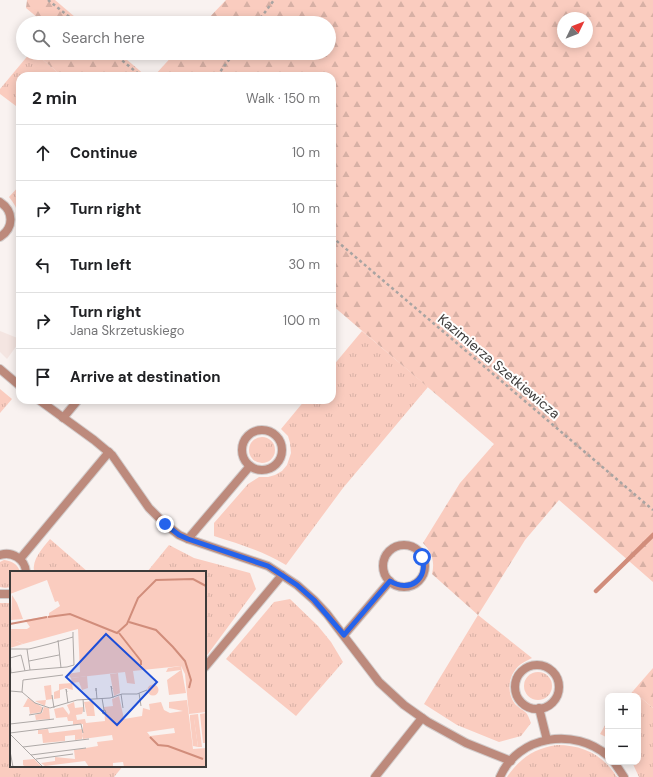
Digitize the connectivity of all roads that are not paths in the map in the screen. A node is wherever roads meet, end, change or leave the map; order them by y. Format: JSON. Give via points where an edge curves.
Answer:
{"nodes":[{"id":1,"x":0,"y":202,"type":"edge"},
{"id":2,"x":0,"y":237,"type":"edge"},
{"id":3,"x":0,"y":369,"type":"edge"},
{"id":4,"x":16,"y":383,"type":"edge"},
{"id":5,"x":45,"y":404,"type":"edge"},
{"id":6,"x":75,"y":404,"type":"edge"},
{"id":7,"x":64,"y":418,"type":"junction"},
{"id":8,"x":108,"y":452,"type":"junction"},
{"id":9,"x":250,"y":466,"type":"junction"},
{"id":10,"x":188,"y":539,"type":"junction"},
{"id":11,"x":0,"y":555,"type":"edge"},
{"id":12,"x":20,"y":559,"type":"junction"},
{"id":13,"x":26,"y":571,"type":"edge"},
{"id":14,"x":282,"y":575,"type":"junction"},
{"id":15,"x":390,"y":581,"type":"junction"},
{"id":16,"x":344,"y":635,"type":"junction"},
{"id":17,"x":206,"y":666,"type":"edge"},
{"id":18,"x":539,"y":708,"type":"junction"},
{"id":19,"x":422,"y":718,"type":"junction"},
{"id":20,"x":547,"y":740,"type":"junction"},
{"id":21,"x":605,"y":754,"type":"edge"},
{"id":22,"x":511,"y":761,"type":"junction"},
{"id":23,"x":616,"y":765,"type":"edge"},
{"id":24,"x":375,"y":777,"type":"edge"},
{"id":25,"x":500,"y":777,"type":"edge"},
{"id":26,"x":624,"y":777,"type":"edge"}],
"edges":[{"from":1,"to":2,"type":"street","via":[[8,209],[11,218],[6,232]]},
{"from":3,"to":4,"type":"street"},
{"from":5,"to":7,"type":"street"},
{"from":6,"to":7,"type":"street"},
{"from":7,"to":8,"type":"street"},
{"from":8,"to":10,"type":"street","via":[[149,508],[165,524]]},
{"from":8,"to":12,"type":"street"},
{"from":9,"to":9,"type":"street","via":[[268,470],[278,463],[282,447],[272,432],[265,430],[253,433],[244,442],[243,455]]},
{"from":9,"to":10,"type":"street"},
{"from":10,"to":14,"type":"street","via":[[268,566]]},
{"from":11,"to":12,"type":"street","via":[[10,554]]},
{"from":12,"to":13,"type":"street"},
{"from":14,"to":16,"type":"street","via":[[314,600]]},
{"from":14,"to":17,"type":"street"},
{"from":15,"to":15,"type":"street","via":[[395,585],[410,586],[421,577],[424,564],[422,557],[413,547],[400,545],[389,551],[383,563]]},
{"from":15,"to":16,"type":"street"},
{"from":16,"to":19,"type":"street","via":[[379,682]]},
{"from":18,"to":18,"type":"street","via":[[525,705],[516,693],[517,678],[521,672],[534,665],[552,670],[559,683],[557,696],[546,707]]},
{"from":18,"to":20,"type":"street"},
{"from":19,"to":22,"type":"street","via":[[466,743]]},
{"from":19,"to":24,"type":"street"},
{"from":20,"to":21,"type":"street","via":[[557,738],[585,742]]},
{"from":20,"to":22,"type":"street","via":[[522,750]]},
{"from":22,"to":25,"type":"street"},
{"from":23,"to":26,"type":"street"}]}
